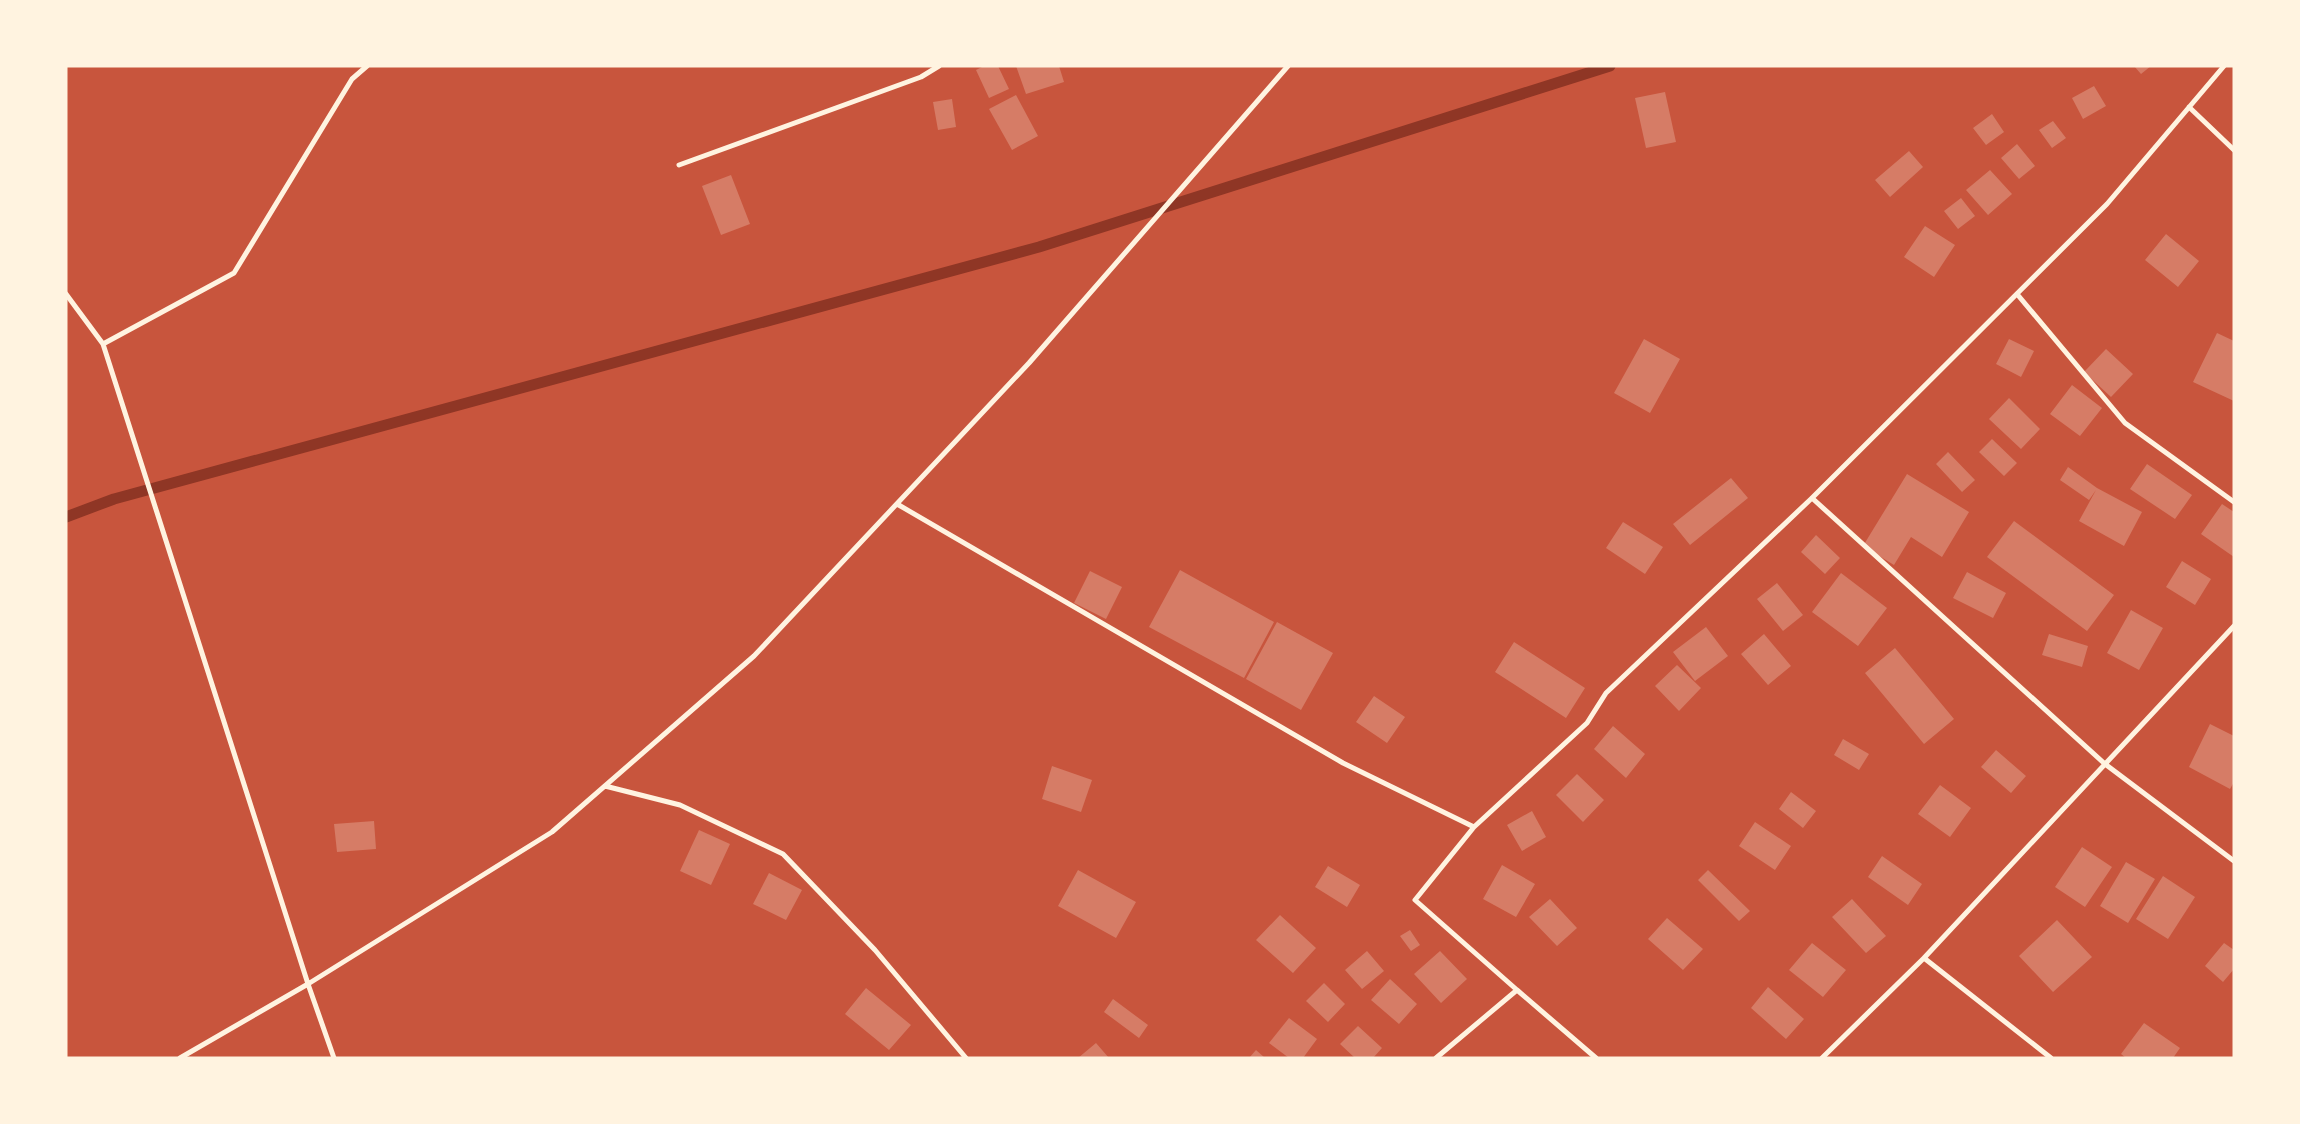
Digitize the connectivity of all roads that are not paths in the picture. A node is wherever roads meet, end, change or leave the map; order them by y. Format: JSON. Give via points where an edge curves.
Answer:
{"nodes":[{"id":1,"x":367,"y":66,"type":"edge"},
{"id":2,"x":939,"y":66,"type":"edge"},
{"id":3,"x":1288,"y":66,"type":"edge"},
{"id":4,"x":2224,"y":66,"type":"edge"},
{"id":5,"x":2189,"y":107,"type":"junction"},
{"id":6,"x":2234,"y":150,"type":"edge"},
{"id":7,"x":679,"y":165,"type":"dead end"},
{"id":8,"x":66,"y":294,"type":"edge"},
{"id":9,"x":2017,"y":294,"type":"junction"},
{"id":10,"x":103,"y":344,"type":"junction"},
{"id":11,"x":1812,"y":498,"type":"junction"},
{"id":12,"x":2234,"y":502,"type":"edge"},
{"id":13,"x":897,"y":504,"type":"junction"},
{"id":14,"x":2234,"y":626,"type":"edge"},
{"id":15,"x":2105,"y":764,"type":"junction"},
{"id":16,"x":605,"y":786,"type":"junction"},
{"id":17,"x":1474,"y":827,"type":"junction"},
{"id":18,"x":2234,"y":861,"type":"edge"},
{"id":19,"x":1924,"y":958,"type":"junction"},
{"id":20,"x":308,"y":984,"type":"junction"},
{"id":21,"x":1517,"y":990,"type":"junction"},
{"id":22,"x":180,"y":1058,"type":"edge"},
{"id":23,"x":334,"y":1058,"type":"edge"},
{"id":24,"x":966,"y":1058,"type":"edge"},
{"id":25,"x":1436,"y":1058,"type":"edge"},
{"id":26,"x":1596,"y":1058,"type":"edge"},
{"id":27,"x":1822,"y":1058,"type":"edge"},
{"id":28,"x":2051,"y":1058,"type":"edge"}],
"edges":[{"from":1,"to":10,"type":"street","via":[[352,79],[234,273]]},
{"from":2,"to":7,"type":"street","via":[[921,77]]},
{"from":3,"to":13,"type":"street","via":[[1029,363]]},
{"from":4,"to":5,"type":"street"},
{"from":5,"to":6,"type":"street"},
{"from":5,"to":9,"type":"street","via":[[2107,204]]},
{"from":8,"to":10,"type":"street"},
{"from":9,"to":11,"type":"street"},
{"from":9,"to":12,"type":"street","via":[[2124,423]]},
{"from":10,"to":20,"type":"street"},
{"from":11,"to":15,"type":"street"},
{"from":11,"to":17,"type":"street","via":[[1606,693],[1586,723]]},
{"from":13,"to":16,"type":"street","via":[[754,656]]},
{"from":13,"to":17,"type":"street","via":[[1343,763]]},
{"from":14,"to":15,"type":"street"},
{"from":15,"to":18,"type":"street"},
{"from":15,"to":19,"type":"street"},
{"from":16,"to":20,"type":"street","via":[[552,832]]},
{"from":16,"to":24,"type":"street","via":[[680,804],[783,854],[875,950]]},
{"from":17,"to":21,"type":"street","via":[[1414,900]]},
{"from":19,"to":27,"type":"street"},
{"from":19,"to":28,"type":"street"},
{"from":20,"to":22,"type":"street"},
{"from":20,"to":23,"type":"street"},
{"from":21,"to":25,"type":"street"},
{"from":21,"to":26,"type":"street"}]}
